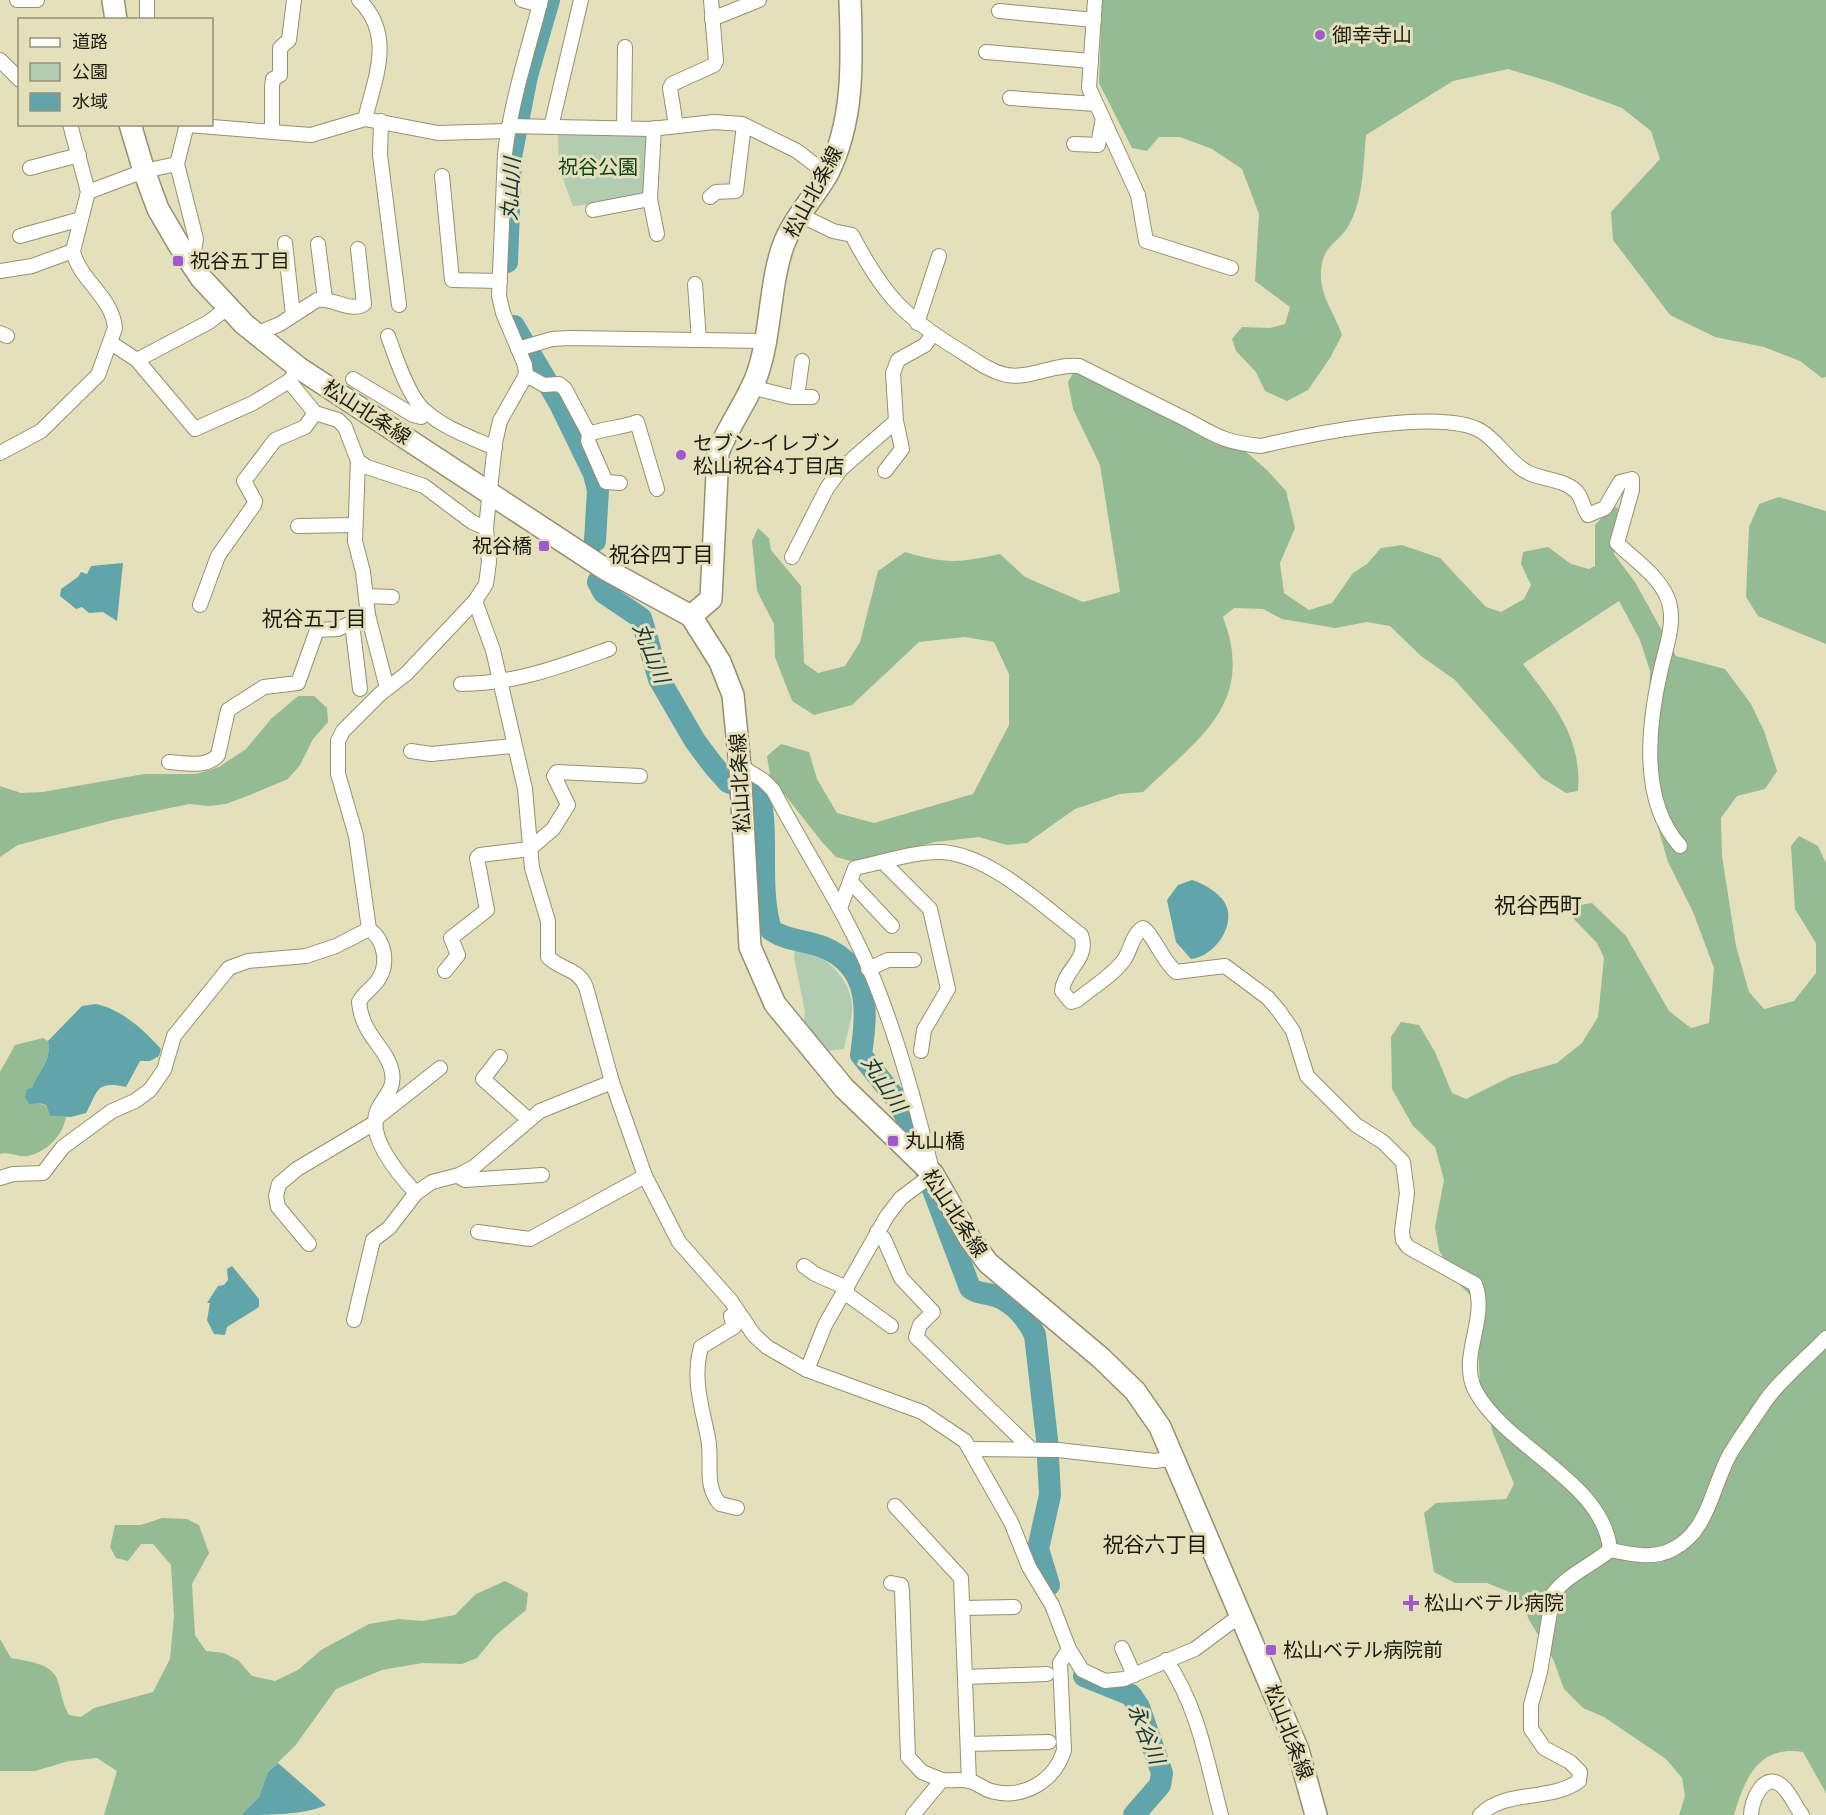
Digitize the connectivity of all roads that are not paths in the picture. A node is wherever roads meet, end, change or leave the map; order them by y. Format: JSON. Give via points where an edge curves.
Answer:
{"nodes":[{"id":1,"x":16,"y":0,"type":"edge"},
{"id":2,"x":37,"y":0,"type":"edge"},
{"id":3,"x":113,"y":0,"type":"edge"},
{"id":4,"x":147,"y":0,"type":"edge"},
{"id":5,"x":294,"y":0,"type":"edge"},
{"id":6,"x":359,"y":0,"type":"edge"},
{"id":7,"x":522,"y":0,"type":"edge"},
{"id":8,"x":581,"y":0,"type":"edge"},
{"id":9,"x":711,"y":0,"type":"edge"},
{"id":10,"x":759,"y":0,"type":"edge"},
{"id":11,"x":850,"y":0,"type":"edge"},
{"id":12,"x":1095,"y":0,"type":"edge"},
{"id":13,"x":541,"y":3,"type":"edge"},
{"id":14,"x":999,"y":12,"type":"dead end"},
{"id":15,"x":116,"y":18,"type":"edge"},
{"id":16,"x":147,"y":18,"type":"edge"},
{"id":17,"x":712,"y":19,"type":"junction"},
{"id":18,"x":1094,"y":20,"type":"junction"},
{"id":19,"x":625,"y":47,"type":"dead end"},
{"id":20,"x":986,"y":52,"type":"dead end"},
{"id":21,"x":0,"y":60,"type":"edge"},
{"id":22,"x":1091,"y":62,"type":"junction"},
{"id":23,"x":18,"y":78,"type":"edge"},
{"id":24,"x":1010,"y":98,"type":"dead end"},
{"id":25,"x":1096,"y":104,"type":"junction"},
{"id":26,"x":1102,"y":118,"type":"junction"},
{"id":27,"x":365,"y":119,"type":"junction"},
{"id":28,"x":381,"y":122,"type":"junction"},
{"id":29,"x":744,"y":125,"type":"junction"},
{"id":30,"x":71,"y":126,"type":"edge"},
{"id":31,"x":131,"y":126,"type":"edge"},
{"id":32,"x":187,"y":126,"type":"edge"},
{"id":33,"x":204,"y":126,"type":"edge"},
{"id":34,"x":676,"y":126,"type":"junction"},
{"id":35,"x":550,"y":127,"type":"junction"},
{"id":36,"x":509,"y":128,"type":"junction"},
{"id":37,"x":624,"y":128,"type":"junction"},
{"id":38,"x":654,"y":128,"type":"junction"},
{"id":39,"x":272,"y":130,"type":"junction"},
{"id":40,"x":1074,"y":144,"type":"dead end"},
{"id":41,"x":79,"y":155,"type":"junction"},
{"id":42,"x":177,"y":164,"type":"junction"},
{"id":43,"x":30,"y":168,"type":"dead end"},
{"id":44,"x":144,"y":171,"type":"junction"},
{"id":45,"x":827,"y":174,"type":"junction"},
{"id":46,"x":442,"y":176,"type":"dead end"},
{"id":47,"x":88,"y":192,"type":"junction"},
{"id":48,"x":710,"y":197,"type":"dead end"},
{"id":49,"x":650,"y":199,"type":"junction"},
{"id":50,"x":593,"y":210,"type":"dead end"},
{"id":51,"x":800,"y":215,"type":"junction"},
{"id":52,"x":81,"y":219,"type":"junction"},
{"id":53,"x":657,"y":234,"type":"dead end"},
{"id":54,"x":20,"y":236,"type":"dead end"},
{"id":55,"x":285,"y":243,"type":"dead end"},
{"id":56,"x":318,"y":244,"type":"dead end"},
{"id":57,"x":358,"y":249,"type":"dead end"},
{"id":58,"x":73,"y":251,"type":"junction"},
{"id":59,"x":939,"y":256,"type":"dead end"},
{"id":60,"x":188,"y":260,"type":"junction"},
{"id":61,"x":1231,"y":268,"type":"dead end"},
{"id":62,"x":0,"y":271,"type":"edge"},
{"id":63,"x":500,"y":281,"type":"junction"},
{"id":64,"x":695,"y":284,"type":"dead end"},
{"id":65,"x":325,"y":299,"type":"junction"},
{"id":66,"x":399,"y":305,"type":"dead end"},
{"id":67,"x":227,"y":308,"type":"junction"},
{"id":68,"x":293,"y":315,"type":"junction"},
{"id":69,"x":917,"y":323,"type":"junction"},
{"id":70,"x":256,"y":334,"type":"junction"},
{"id":71,"x":933,"y":334,"type":"junction"},
{"id":72,"x":388,"y":336,"type":"dead end"},
{"id":73,"x":699,"y":340,"type":"junction"},
{"id":74,"x":766,"y":341,"type":"junction"},
{"id":75,"x":111,"y":343,"type":"junction"},
{"id":76,"x":518,"y":349,"type":"junction"},
{"id":77,"x":136,"y":360,"type":"junction"},
{"id":78,"x":802,"y":361,"type":"dead end"},
{"id":79,"x":294,"y":375,"type":"junction"},
{"id":80,"x":526,"y":375,"type":"junction"},
{"id":81,"x":353,"y":379,"type":"dead end"},
{"id":82,"x":751,"y":387,"type":"junction"},
{"id":83,"x":797,"y":397,"type":"junction"},
{"id":84,"x":812,"y":397,"type":"dead end"},
{"id":85,"x":426,"y":412,"type":"junction"},
{"id":86,"x":315,"y":413,"type":"junction"},
{"id":87,"x":896,"y":422,"type":"junction"},
{"id":88,"x":589,"y":434,"type":"junction"},
{"id":89,"x":495,"y":448,"type":"junction"},
{"id":90,"x":0,"y":453,"type":"edge"},
{"id":91,"x":358,"y":461,"type":"junction"},
{"id":92,"x":885,"y":471,"type":"dead end"},
{"id":93,"x":620,"y":483,"type":"dead end"},
{"id":94,"x":657,"y":489,"type":"dead end"},
{"id":95,"x":490,"y":491,"type":"junction"},
{"id":96,"x":355,"y":525,"type":"junction"},
{"id":97,"x":298,"y":526,"type":"dead end"},
{"id":98,"x":486,"y":528,"type":"junction"},
{"id":99,"x":792,"y":557,"type":"dead end"},
{"id":100,"x":366,"y":596,"type":"junction"},
{"id":101,"x":392,"y":597,"type":"dead end"},
{"id":102,"x":475,"y":601,"type":"junction"},
{"id":103,"x":200,"y":605,"type":"dead end"},
{"id":104,"x":368,"y":615,"type":"junction"},
{"id":105,"x":691,"y":616,"type":"junction"},
{"id":106,"x":352,"y":623,"type":"junction"},
{"id":107,"x":609,"y":649,"type":"dead end"},
{"id":108,"x":501,"y":682,"type":"junction"},
{"id":109,"x":461,"y":684,"type":"dead end"},
{"id":110,"x":387,"y":688,"type":"junction"},
{"id":111,"x":360,"y":689,"type":"dead end"},
{"id":112,"x":513,"y":746,"type":"junction"},
{"id":113,"x":411,"y":751,"type":"dead end"},
{"id":114,"x":169,"y":762,"type":"dead end"},
{"id":115,"x":740,"y":767,"type":"junction"},
{"id":116,"x":640,"y":776,"type":"dead end"},
{"id":117,"x":1680,"y":846,"type":"dead end"},
{"id":118,"x":529,"y":848,"type":"junction"},
{"id":119,"x":883,"y":862,"type":"junction"},
{"id":120,"x":850,"y":881,"type":"junction"},
{"id":121,"x":840,"y":908,"type":"junction"},
{"id":122,"x":892,"y":926,"type":"dead end"},
{"id":123,"x":369,"y":929,"type":"junction"},
{"id":124,"x":914,"y":960,"type":"dead end"},
{"id":125,"x":868,"y":969,"type":"junction"},
{"id":126,"x":445,"y":971,"type":"dead end"},
{"id":127,"x":921,"y":1051,"type":"dead end"},
{"id":128,"x":500,"y":1057,"type":"dead end"},
{"id":129,"x":440,"y":1068,"type":"dead end"},
{"id":130,"x":612,"y":1082,"type":"junction"},
{"id":131,"x":376,"y":1120,"type":"junction"},
{"id":132,"x":529,"y":1120,"type":"junction"},
{"id":133,"x":933,"y":1174,"type":"junction"},
{"id":134,"x":542,"y":1175,"type":"dead end"},
{"id":135,"x":458,"y":1176,"type":"junction"},
{"id":136,"x":645,"y":1176,"type":"junction"},
{"id":137,"x":0,"y":1178,"type":"edge"},
{"id":138,"x":416,"y":1193,"type":"junction"},
{"id":139,"x":478,"y":1232,"type":"dead end"},
{"id":140,"x":877,"y":1232,"type":"junction"},
{"id":141,"x":309,"y":1244,"type":"dead end"},
{"id":142,"x":804,"y":1266,"type":"dead end"},
{"id":143,"x":845,"y":1290,"type":"junction"},
{"id":144,"x":738,"y":1312,"type":"junction"},
{"id":145,"x":354,"y":1320,"type":"dead end"},
{"id":146,"x":891,"y":1326,"type":"dead end"},
{"id":147,"x":1826,"y":1338,"type":"edge"},
{"id":148,"x":807,"y":1370,"type":"junction"},
{"id":149,"x":1030,"y":1448,"type":"junction"},
{"id":150,"x":971,"y":1449,"type":"junction"},
{"id":151,"x":1176,"y":1458,"type":"junction"},
{"id":152,"x":895,"y":1506,"type":"dead end"},
{"id":153,"x":737,"y":1508,"type":"dead end"},
{"id":154,"x":1610,"y":1550,"type":"junction"},
{"id":155,"x":891,"y":1583,"type":"dead end"},
{"id":156,"x":1014,"y":1606,"type":"dead end"},
{"id":157,"x":963,"y":1608,"type":"junction"},
{"id":158,"x":1242,"y":1614,"type":"junction"},
{"id":159,"x":1122,"y":1648,"type":"dead end"},
{"id":160,"x":1069,"y":1649,"type":"junction"},
{"id":161,"x":1166,"y":1660,"type":"junction"},
{"id":162,"x":1047,"y":1674,"type":"dead end"},
{"id":163,"x":1134,"y":1675,"type":"junction"},
{"id":164,"x":965,"y":1677,"type":"junction"},
{"id":165,"x":1049,"y":1742,"type":"dead end"},
{"id":166,"x":968,"y":1744,"type":"junction"},
{"id":167,"x":942,"y":1780,"type":"junction"},
{"id":168,"x":969,"y":1781,"type":"junction"},
{"id":169,"x":913,"y":1815,"type":"edge"},
{"id":170,"x":1221,"y":1815,"type":"edge"},
{"id":171,"x":1316,"y":1815,"type":"edge"},
{"id":172,"x":1480,"y":1815,"type":"edge"},
{"id":173,"x":1751,"y":1815,"type":"edge"},
{"id":174,"x":1802,"y":1815,"type":"edge"}],
"edges":[{"from":1,"to":2,"type":"street"},
{"from":3,"to":15,"type":"main road"},
{"from":4,"to":16,"type":"street"},
{"from":5,"to":39,"type":"street","via":[[289,40],[280,48],[280,75],[273,80]]},
{"from":6,"to":27,"type":"street","via":[[374,18],[381,42],[378,74]]},
{"from":7,"to":13,"type":"street"},
{"from":8,"to":35,"type":"street"},
{"from":9,"to":17,"type":"street"},
{"from":10,"to":17,"type":"street"},
{"from":11,"to":45,"type":"main road","name":"松山北条線","via":[[850,98],[844,133]]},
{"from":12,"to":18,"type":"street"},
{"from":13,"to":36,"type":"street"},
{"from":14,"to":18,"type":"street"},
{"from":17,"to":34,"type":"street","via":[[714,65],[670,88]]},
{"from":18,"to":22,"type":"street"},
{"from":19,"to":37,"type":"street"},
{"from":20,"to":22,"type":"street"},
{"from":21,"to":23,"type":"street"},
{"from":22,"to":25,"type":"street","via":[[1089,88]]},
{"from":24,"to":25,"type":"street"},
{"from":25,"to":26,"type":"street"},
{"from":26,"to":40,"type":"street","via":[[1098,145]]},
{"from":26,"to":61,"type":"street","via":[[1138,195],[1146,241]]},
{"from":27,"to":28,"type":"street"},
{"from":27,"to":39,"type":"street","via":[[317,135]]},
{"from":28,"to":36,"type":"street","via":[[438,133]]},
{"from":28,"to":66,"type":"street","via":[[380,155]]},
{"from":29,"to":34,"type":"street","via":[[714,122]]},
{"from":29,"to":45,"type":"street","via":[[797,151]]},
{"from":29,"to":48,"type":"street","via":[[736,191],[716,192]]},
{"from":30,"to":41,"type":"street"},
{"from":31,"to":44,"type":"main road","name":"松山北条線"},
{"from":32,"to":42,"type":"street"},
{"from":33,"to":39,"type":"street"},
{"from":34,"to":38,"type":"street"},
{"from":35,"to":36,"type":"street"},
{"from":35,"to":37,"type":"street"},
{"from":36,"to":63,"type":"street"},
{"from":37,"to":38,"type":"street"},
{"from":38,"to":49,"type":"street"},
{"from":41,"to":43,"type":"street"},
{"from":41,"to":47,"type":"street"},
{"from":42,"to":44,"type":"street"},
{"from":42,"to":60,"type":"street","via":[[196,239]]},
{"from":44,"to":47,"type":"street"},
{"from":44,"to":60,"type":"main road","name":"松山北条線","via":[[158,209]]},
{"from":45,"to":51,"type":"main road","name":"松山北条線"},
{"from":46,"to":63,"type":"street","via":[[453,280]]},
{"from":47,"to":52,"type":"street"},
{"from":49,"to":50,"type":"street"},
{"from":49,"to":53,"type":"street"},
{"from":51,"to":69,"type":"street","via":[[833,231],[852,235],[883,289]]},
{"from":51,"to":74,"type":"main road","name":"松山北条線","via":[[785,241]]},
{"from":52,"to":54,"type":"street"},
{"from":52,"to":58,"type":"street"},
{"from":55,"to":68,"type":"street"},
{"from":56,"to":65,"type":"street"},
{"from":57,"to":65,"type":"street","via":[[364,304],[352,307]]},
{"from":58,"to":62,"type":"street","via":[[33,266]]},
{"from":58,"to":75,"type":"street","via":[[115,320]]},
{"from":59,"to":69,"type":"street"},
{"from":60,"to":67,"type":"main road","name":"松山北条線"},
{"from":63,"to":76,"type":"street","via":[[502,313]]},
{"from":64,"to":73,"type":"street"},
{"from":65,"to":68,"type":"street"},
{"from":67,"to":70,"type":"main road","name":"松山北条線"},
{"from":67,"to":77,"type":"street","via":[[209,322]]},
{"from":68,"to":70,"type":"street"},
{"from":69,"to":71,"type":"street"},
{"from":70,"to":79,"type":"main road","name":"松山北条線"},
{"from":71,"to":87,"type":"street","via":[[930,341],[907,354],[893,368]]},
{"from":71,"to":117,"type":"street","via":[[992,370],[1008,375],[1026,375],[1063,365],[1079,366],[1225,441],[1260,446],[1385,423],[1458,424],[1483,432],[1528,473],[1575,490],[1588,515],[1605,508],[1620,483],[1632,479],[1617,543],[1654,578],[1669,604],[1670,632],[1652,719],[1650,764],[1656,800],[1670,834]]},
{"from":72,"to":85,"type":"street","via":[[406,380]]},
{"from":73,"to":74,"type":"street"},
{"from":73,"to":76,"type":"street","via":[[552,339]]},
{"from":74,"to":82,"type":"main road","name":"松山北条線"},
{"from":75,"to":77,"type":"street"},
{"from":75,"to":90,"type":"street","via":[[98,375],[58,416],[41,431]]},
{"from":76,"to":80,"type":"street"},
{"from":77,"to":79,"type":"street","via":[[195,429],[253,403]]},
{"from":78,"to":83,"type":"street"},
{"from":79,"to":86,"type":"street"},
{"from":79,"to":95,"type":"main road","name":"松山北条線"},
{"from":80,"to":88,"type":"street","via":[[544,385],[559,384],[565,389]]},
{"from":80,"to":89,"type":"street","via":[[500,422]]},
{"from":81,"to":85,"type":"street","via":[[413,415],[421,417]]},
{"from":82,"to":83,"type":"street"},
{"from":82,"to":105,"type":"main road","name":"松山北条線","via":[[718,453],[711,599]]},
{"from":83,"to":84,"type":"street"},
{"from":85,"to":89,"type":"street"},
{"from":86,"to":91,"type":"street","via":[[338,420],[345,427]]},
{"from":86,"to":103,"type":"street","via":[[305,427],[275,440],[244,481],[255,505],[218,556]]},
{"from":87,"to":92,"type":"street","via":[[902,449]]},
{"from":87,"to":99,"type":"street","via":[[841,469]]},
{"from":88,"to":93,"type":"street","via":[[588,441],[606,483]]},
{"from":88,"to":94,"type":"street","via":[[637,422]]},
{"from":89,"to":95,"type":"street"},
{"from":91,"to":96,"type":"street"},
{"from":91,"to":98,"type":"street","via":[[424,486]]},
{"from":95,"to":98,"type":"street"},
{"from":95,"to":105,"type":"main road","name":"松山北条線","via":[[605,569]]},
{"from":96,"to":97,"type":"street"},
{"from":96,"to":100,"type":"street"},
{"from":98,"to":102,"type":"street","via":[[489,574]]},
{"from":100,"to":101,"type":"street"},
{"from":100,"to":104,"type":"street"},
{"from":102,"to":108,"type":"street"},
{"from":102,"to":110,"type":"street","via":[[406,674]]},
{"from":104,"to":106,"type":"street"},
{"from":104,"to":110,"type":"street"},
{"from":105,"to":115,"type":"main road","name":"松山北条線","via":[[729,682],[736,710]]},
{"from":106,"to":111,"type":"street"},
{"from":106,"to":114,"type":"street","via":[[338,629],[317,630],[298,683],[264,687],[228,710],[214,760]]},
{"from":107,"to":108,"type":"street","via":[[550,671]]},
{"from":108,"to":109,"type":"street"},
{"from":108,"to":112,"type":"street"},
{"from":110,"to":123,"type":"street","via":[[343,731],[337,751],[338,774],[361,863]]},
{"from":112,"to":113,"type":"street"},
{"from":112,"to":118,"type":"street","via":[[528,804]]},
{"from":115,"to":121,"type":"street","via":[[773,790]]},
{"from":115,"to":133,"type":"main road","name":"松山北条線","via":[[750,946],[775,1004],[844,1088]]},
{"from":116,"to":118,"type":"street","via":[[557,772],[555,776],[568,805],[554,829]]},
{"from":118,"to":126,"type":"street","via":[[477,858],[487,910],[451,938],[458,955]]},
{"from":118,"to":130,"type":"street","via":[[546,907],[548,957],[582,977]]},
{"from":119,"to":120,"type":"street","via":[[855,868]]},
{"from":119,"to":127,"type":"street","via":[[930,909],[946,980],[946,995],[924,1030]]},
{"from":119,"to":154,"type":"street","via":[[952,853],[975,860],[1039,903],[1081,935],[1080,960],[1063,982],[1062,991],[1071,1002],[1116,969],[1136,933],[1143,928],[1166,964],[1176,972],[1225,966],[1268,998],[1293,1031],[1307,1076],[1356,1125],[1403,1162],[1407,1194],[1402,1231],[1408,1247],[1475,1284],[1480,1296],[1479,1322],[1471,1347],[1471,1376],[1487,1410],[1504,1429],[1576,1488],[1596,1511],[1609,1537]]},
{"from":120,"to":121,"type":"street"},
{"from":120,"to":122,"type":"street"},
{"from":121,"to":125,"type":"street"},
{"from":123,"to":131,"type":"street","via":[[380,939],[384,961],[377,981],[363,994],[360,1010],[370,1036],[390,1063],[393,1084]]},
{"from":123,"to":137,"type":"street","via":[[306,956],[248,962],[229,968],[174,1036],[164,1070],[150,1090],[112,1111],[63,1147],[43,1173]]},
{"from":124,"to":125,"type":"street","via":[[888,960]]},
{"from":125,"to":133,"type":"street","via":[[893,1032]]},
{"from":128,"to":132,"type":"street","via":[[483,1079]]},
{"from":129,"to":131,"type":"street"},
{"from":130,"to":132,"type":"street","via":[[553,1105]]},
{"from":130,"to":136,"type":"street"},
{"from":131,"to":138,"type":"street","via":[[388,1159]]},
{"from":131,"to":141,"type":"street","via":[[279,1184],[278,1207]]},
{"from":132,"to":135,"type":"street","via":[[492,1154]]},
{"from":133,"to":140,"type":"street","via":[[901,1198]]},
{"from":133,"to":151,"type":"main road","name":"松山北条線","via":[[988,1263],[1135,1391]]},
{"from":134,"to":135,"type":"street","via":[[465,1180]]},
{"from":135,"to":138,"type":"street","via":[[432,1182]]},
{"from":136,"to":139,"type":"street","via":[[530,1239]]},
{"from":136,"to":144,"type":"street","via":[[680,1242]]},
{"from":138,"to":145,"type":"street","via":[[389,1228],[373,1240]]},
{"from":140,"to":143,"type":"street"},
{"from":140,"to":149,"type":"street","via":[[902,1278],[933,1312],[920,1324],[916,1337]]},
{"from":142,"to":143,"type":"street"},
{"from":143,"to":146,"type":"street"},
{"from":143,"to":148,"type":"street","via":[[825,1325]]},
{"from":144,"to":148,"type":"street","via":[[767,1347]]},
{"from":144,"to":153,"type":"street","via":[[731,1316],[734,1327],[701,1347],[698,1390],[708,1438],[709,1487],[720,1504]]},
{"from":147,"to":154,"type":"street","via":[[1768,1398],[1730,1455],[1693,1534],[1659,1554]]},
{"from":148,"to":150,"type":"street","via":[[922,1412],[955,1433]]},
{"from":149,"to":150,"type":"street"},
{"from":149,"to":151,"type":"street","via":[[1155,1461]]},
{"from":150,"to":160,"type":"street","via":[[1052,1605]]},
{"from":151,"to":158,"type":"main road","name":"松山北条線"},
{"from":152,"to":157,"type":"street","via":[[961,1578]]},
{"from":154,"to":172,"type":"street","via":[[1560,1584],[1553,1594],[1531,1704],[1534,1737],[1544,1748],[1570,1762],[1580,1772],[1579,1781],[1566,1791],[1489,1806]]},
{"from":155,"to":167,"type":"street","via":[[901,1585],[903,1590],[908,1757],[922,1772]]},
{"from":156,"to":157,"type":"street"},
{"from":157,"to":164,"type":"street"},
{"from":158,"to":161,"type":"street","via":[[1211,1640]]},
{"from":158,"to":171,"type":"main road","name":"松山北条線","via":[[1299,1750]]},
{"from":159,"to":163,"type":"street"},
{"from":160,"to":163,"type":"street","via":[[1082,1670],[1105,1681]]},
{"from":160,"to":168,"type":"street","via":[[1060,1663],[1064,1750],[1056,1769],[1040,1784],[1022,1791],[990,1791]]},
{"from":161,"to":163,"type":"street"},
{"from":161,"to":170,"type":"street","via":[[1184,1688]]},
{"from":162,"to":164,"type":"street"},
{"from":164,"to":166,"type":"street"},
{"from":165,"to":166,"type":"street"},
{"from":166,"to":168,"type":"street"},
{"from":167,"to":168,"type":"street"},
{"from":167,"to":169,"type":"street"},
{"from":173,"to":174,"type":"street","via":[[1756,1793],[1764,1784],[1774,1782],[1782,1785]]}]}
